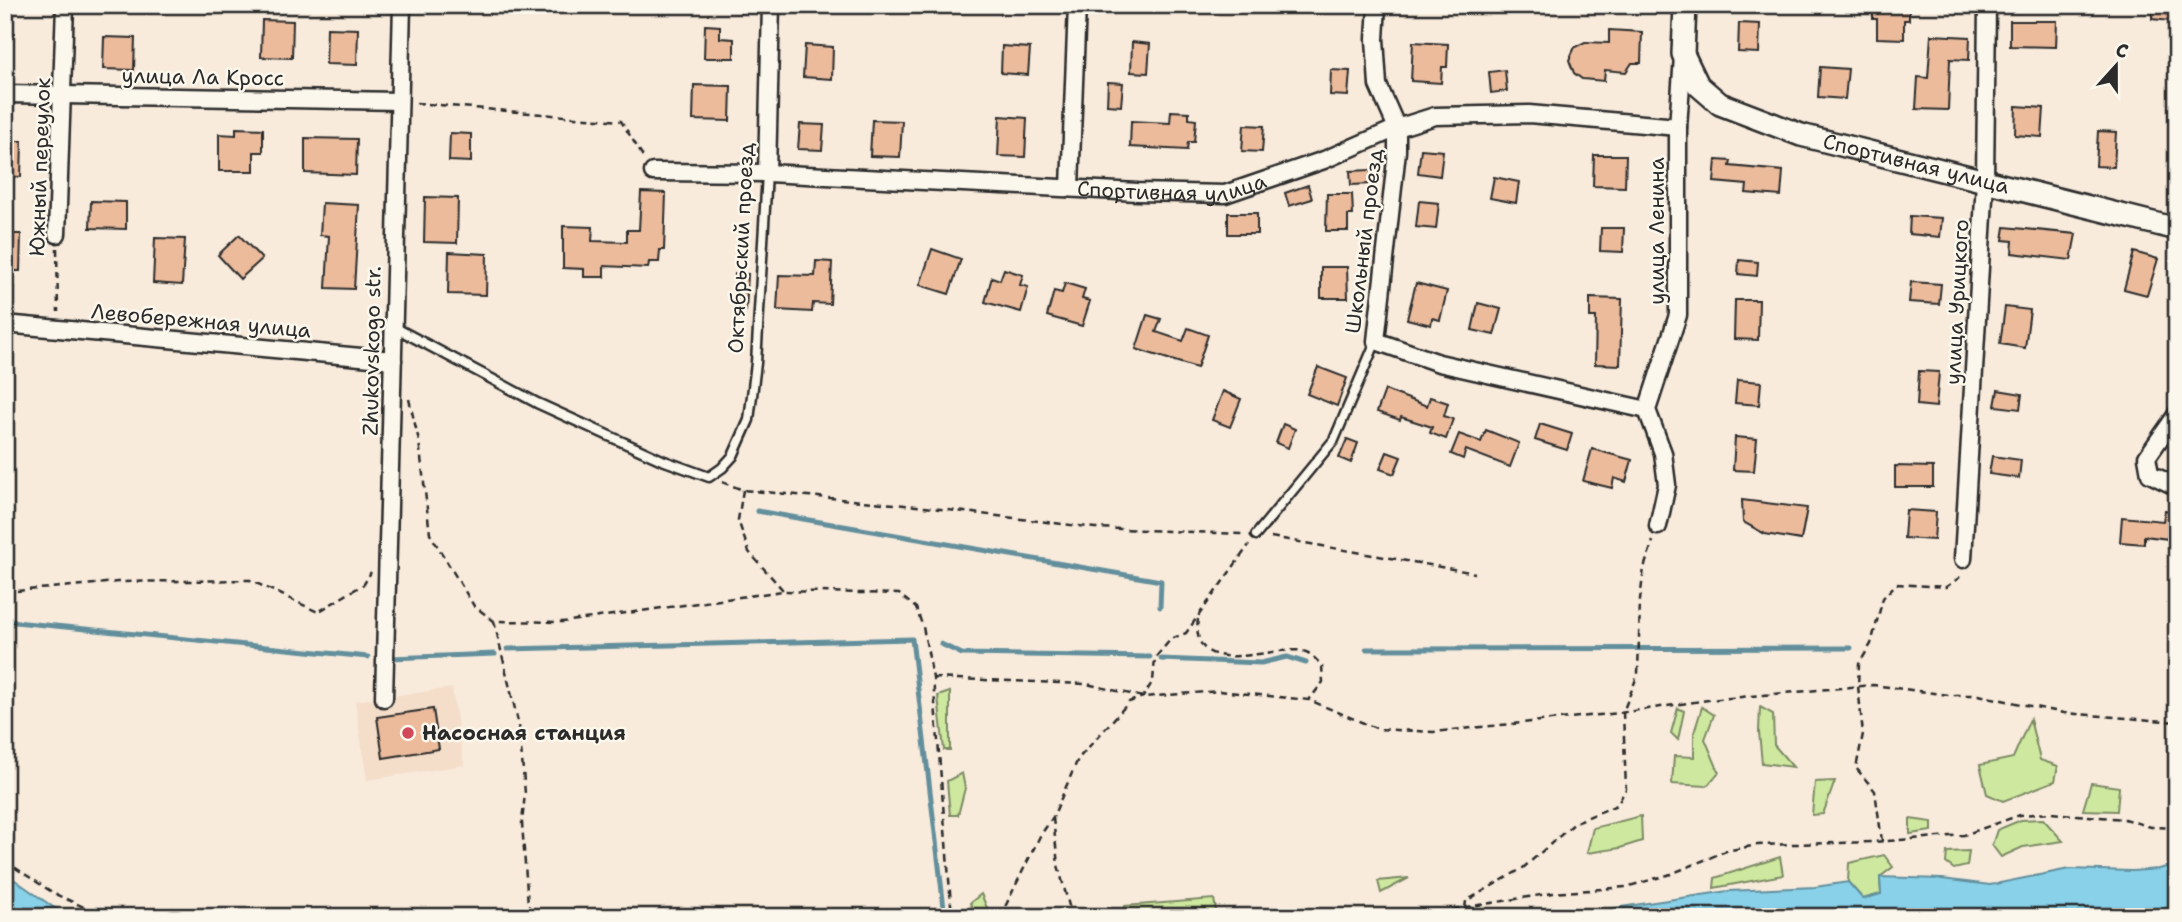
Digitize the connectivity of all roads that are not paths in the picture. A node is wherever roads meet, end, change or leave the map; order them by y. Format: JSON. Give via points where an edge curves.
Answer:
{"nodes":[{"id":1,"x":65,"y":5,"type":"edge"},
{"id":2,"x":402,"y":5,"type":"edge"},
{"id":3,"x":771,"y":5,"type":"edge"},
{"id":4,"x":1077,"y":5,"type":"edge"},
{"id":5,"x":1377,"y":5,"type":"edge"},
{"id":6,"x":1685,"y":5,"type":"edge"},
{"id":7,"x":1987,"y":5,"type":"edge"},
{"id":8,"x":1683,"y":54,"type":"junction"},
{"id":9,"x":5,"y":94,"type":"edge"},
{"id":10,"x":63,"y":96,"type":"junction"},
{"id":11,"x":399,"y":101,"type":"junction"},
{"id":12,"x":1678,"y":127,"type":"junction"},
{"id":13,"x":1397,"y":128,"type":"junction"},
{"id":14,"x":653,"y":172,"type":"road end"},
{"id":15,"x":767,"y":173,"type":"junction"},
{"id":16,"x":1985,"y":181,"type":"junction"},
{"id":17,"x":1070,"y":187,"type":"junction"},
{"id":18,"x":2177,"y":229,"type":"edge"},
{"id":19,"x":57,"y":234,"type":"road end"},
{"id":20,"x":5,"y":324,"type":"edge"},
{"id":21,"x":394,"y":327,"type":"junction"},
{"id":22,"x":1376,"y":341,"type":"junction"},
{"id":23,"x":393,"y":360,"type":"junction"},
{"id":24,"x":1647,"y":410,"type":"junction"},
{"id":25,"x":2177,"y":414,"type":"edge"},
{"id":26,"x":2177,"y":487,"type":"edge"},
{"id":27,"x":1658,"y":526,"type":"road end"},
{"id":28,"x":1256,"y":535,"type":"road end"},
{"id":29,"x":1963,"y":559,"type":"road end"},
{"id":30,"x":384,"y":698,"type":"dead end"}],
"edges":[{"from":1,"to":10,"type":"street","name":"Южный переулок"},
{"from":2,"to":11,"type":"street","name":"Zhukovskogo str."},
{"from":3,"to":15,"type":"street","name":"Октябрьский проезд"},
{"from":4,"to":17,"type":"street"},
{"from":5,"to":13,"type":"street","name":"Школьный проезд","via":[[1378,85]]},
{"from":6,"to":8,"type":"street"},
{"from":7,"to":16,"type":"street","name":"улица Урицкого"},
{"from":8,"to":12,"type":"street","name":"улица Ленина"},
{"from":8,"to":16,"type":"street","name":"Спортивная улица","via":[[1698,85],[1720,104],[1801,135]]},
{"from":9,"to":10,"type":"street","name":"улица Ла Кросс"},
{"from":10,"to":11,"type":"street","name":"улица Ла Кросс"},
{"from":10,"to":19,"type":"street","name":"Южный переулок"},
{"from":11,"to":21,"type":"street","name":"Zhukovskogo str."},
{"from":12,"to":13,"type":"street","name":"Спортивная улица","via":[[1518,114],[1435,116]]},
{"from":12,"to":24,"type":"street","name":"улица Ленина","via":[[1678,314]]},
{"from":13,"to":17,"type":"street","name":"Спортивная улица","via":[[1324,160],[1225,194]]},
{"from":13,"to":22,"type":"street","name":"Школьный проезд"},
{"from":14,"to":15,"type":"street","name":"Спортивная улица"},
{"from":15,"to":17,"type":"street","name":"Спортивная улица"},
{"from":15,"to":21,"type":"lane","name":"Октябрьский проезд","via":[[749,420],[733,456],[709,477],[537,403]]},
{"from":16,"to":18,"type":"street","name":"Спортивная улица"},
{"from":16,"to":29,"type":"street","name":"улица Урицкого"},
{"from":20,"to":23,"type":"street","name":"Левобережная улица"},
{"from":21,"to":23,"type":"street","name":"Zhukovskogo str."},
{"from":22,"to":24,"type":"street","via":[[1440,363]]},
{"from":22,"to":28,"type":"lane","name":"Школьный проезд","via":[[1334,440]]},
{"from":23,"to":30,"type":"street","name":"Zhukovskogo str."},
{"from":24,"to":27,"type":"street","via":[[1663,453],[1667,485]]},
{"from":25,"to":26,"type":"street","via":[[2147,457],[2150,474]]}]}
